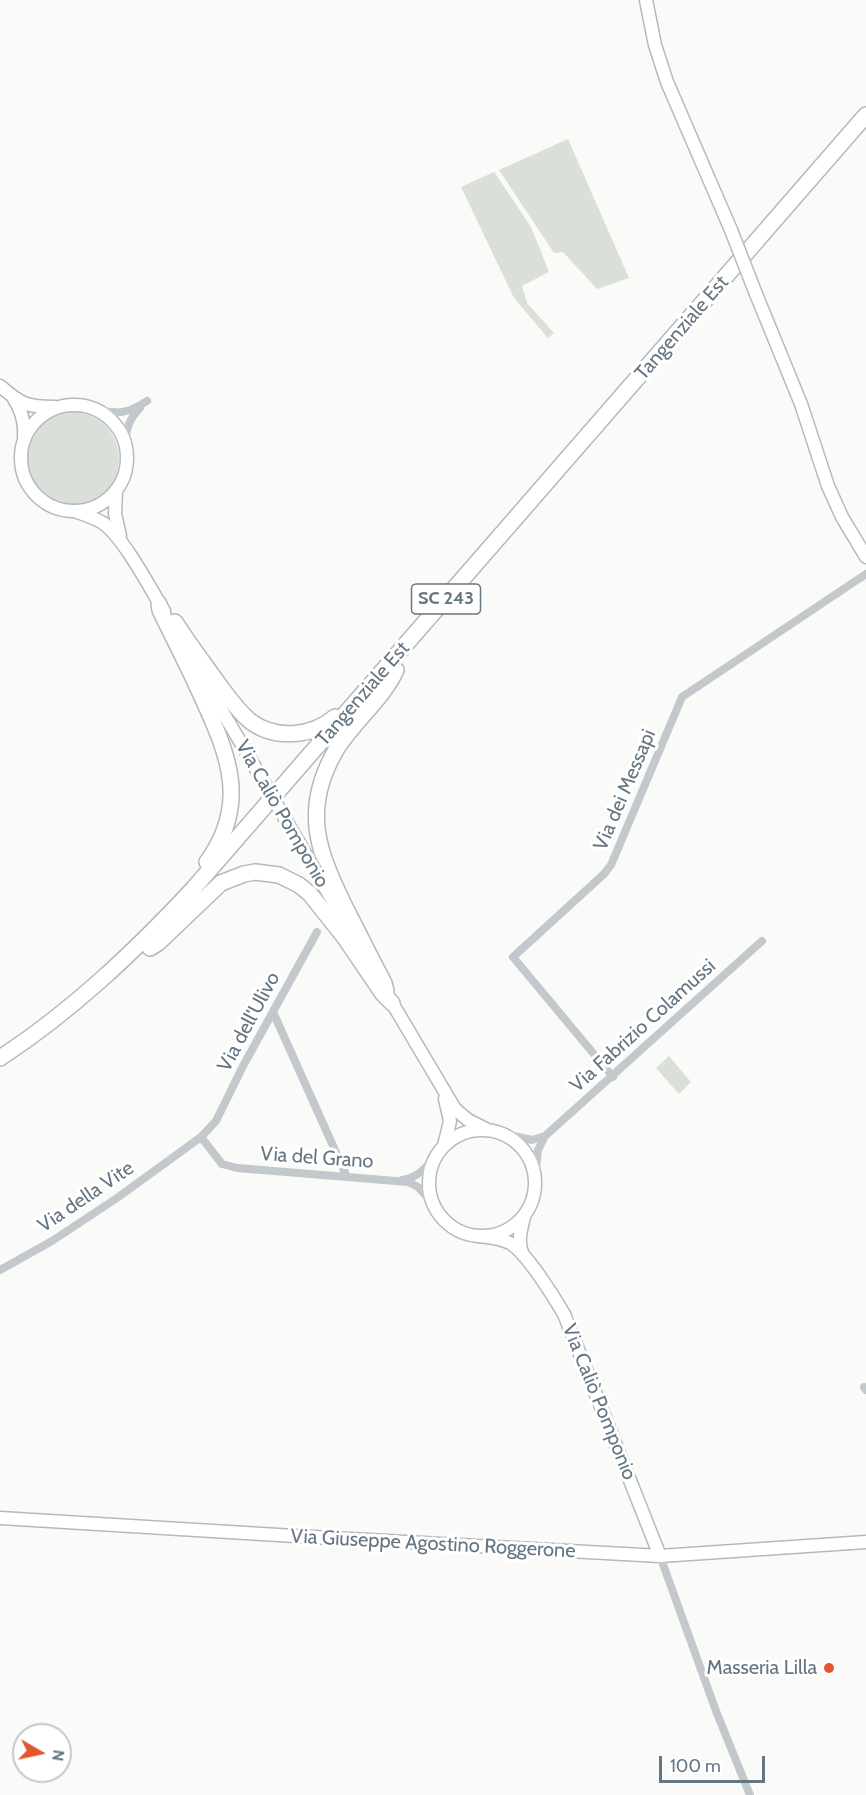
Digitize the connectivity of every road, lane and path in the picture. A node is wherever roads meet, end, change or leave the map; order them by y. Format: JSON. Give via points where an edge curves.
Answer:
{"nodes":[{"id":1,"x":646,"y":0,"type":"edge"},
{"id":2,"x":866,"y":115,"type":"edge"},
{"id":3,"x":866,"y":129,"type":"edge"},
{"id":4,"x":0,"y":386,"type":"edge"},
{"id":5,"x":14,"y":398,"type":"junction"},
{"id":6,"x":57,"y":407,"type":"junction"},
{"id":7,"x":96,"y":410,"type":"junction"},
{"id":8,"x":24,"y":438,"type":"junction"},
{"id":9,"x":125,"y":444,"type":"junction"},
{"id":10,"x":116,"y":490,"type":"junction"},
{"id":11,"x":73,"y":511,"type":"junction"},
{"id":12,"x":122,"y":543,"type":"junction"},
{"id":13,"x":866,"y":557,"type":"edge"},
{"id":14,"x":866,"y":574,"type":"edge"},
{"id":15,"x":158,"y":601,"type":"junction"},
{"id":16,"x":400,"y":652,"type":"junction"},
{"id":17,"x":396,"y":670,"type":"junction"},
{"id":18,"x":153,"y":931,"type":"junction"},
{"id":19,"x":317,"y":932,"type":"dead end"},
{"id":20,"x":762,"y":941,"type":"dead end"},
{"id":21,"x":150,"y":948,"type":"junction"},
{"id":22,"x":389,"y":997,"type":"junction"},
{"id":23,"x":273,"y":1012,"type":"junction"},
{"id":24,"x":0,"y":1058,"type":"edge"},
{"id":25,"x":0,"y":1069,"type":"edge"},
{"id":26,"x":613,"y":1077,"type":"junction"},
{"id":27,"x":441,"y":1086,"type":"junction"},
{"id":28,"x":487,"y":1130,"type":"junction"},
{"id":29,"x":504,"y":1134,"type":"junction"},
{"id":30,"x":545,"y":1136,"type":"junction"},
{"id":31,"x":201,"y":1137,"type":"junction"},
{"id":32,"x":440,"y":1150,"type":"junction"},
{"id":33,"x":347,"y":1177,"type":"junction"},
{"id":34,"x":536,"y":1178,"type":"junction"},
{"id":35,"x":396,"y":1181,"type":"junction"},
{"id":36,"x":431,"y":1201,"type":"junction"},
{"id":37,"x":525,"y":1215,"type":"junction"},
{"id":38,"x":477,"y":1236,"type":"junction"},
{"id":39,"x":523,"y":1256,"type":"junction"},
{"id":40,"x":0,"y":1270,"type":"edge"},
{"id":41,"x":0,"y":1518,"type":"edge"},
{"id":42,"x":866,"y":1542,"type":"edge"},
{"id":43,"x":660,"y":1556,"type":"junction"},
{"id":44,"x":750,"y":1795,"type":"edge"}],
"edges":[{"from":1,"to":13,"type":"street","bridge":true,"via":[[667,81],[801,404],[828,486]]},
{"from":2,"to":16,"type":"highway","name":"Tangenziale Est","number":"SC 243"},
{"from":3,"to":17,"type":"highway","name":"Tangenziale Est","number":"SC 243"},
{"from":4,"to":5,"type":"street","name":"Via Caliò Pomponio"},
{"from":5,"to":6,"type":"street","name":"Via Caliò Pomponio","via":[[25,405]]},
{"from":5,"to":8,"type":"street","name":"Via Caliò Pomponio","via":[[24,419]]},
{"from":6,"to":7,"type":"street","name":"Via Caliò Pomponio","via":[[84,406]]},
{"from":6,"to":8,"type":"street","via":[[43,414]]},
{"from":7,"to":9,"type":"street","via":[[114,424]]},
{"from":7,"to":9,"type":"street","via":[[125,412],[147,401],[129,421]]},
{"from":8,"to":11,"type":"street","name":"Via Caliò Pomponio","via":[[21,468],[34,494],[45,503]]},
{"from":9,"to":10,"type":"street","name":"Via Caliò Pomponio","via":[[126,468]]},
{"from":10,"to":11,"type":"street","via":[[90,509]]},
{"from":10,"to":12,"type":"street","name":"Via Caliò Pomponio","via":[[116,526]]},
{"from":11,"to":12,"type":"street","name":"Via Caliò Pomponio","via":[[102,522]]},
{"from":12,"to":15,"type":"street","name":"Via Caliò Pomponio"},
{"from":14,"to":26,"type":"street","name":"Via dei Messapi","via":[[682,697],[611,865],[513,957]]},
{"from":15,"to":16,"type":"highway","via":[[242,714],[274,732],[297,734],[324,725],[391,656]]},
{"from":15,"to":18,"type":"highway","via":[[222,743],[231,791],[225,827],[212,855]]},
{"from":15,"to":22,"type":"street","name":"Via Caliò Pomponio","bridge":true},
{"from":16,"to":18,"type":"highway","name":"Tangenziale Est","number":"SC 243"},
{"from":17,"to":21,"type":"highway","name":"Tangenziale Est","number":"SC 243"},
{"from":17,"to":22,"type":"highway","via":[[337,748],[324,776],[316,822],[321,855]]},
{"from":18,"to":24,"type":"highway","name":"Tangenziale Est","number":"SC 243","via":[[105,977]]},
{"from":19,"to":23,"type":"street","name":"Via dell'Ulivo"},
{"from":20,"to":26,"type":"street","name":"Via Fabrizio Colamussi"},
{"from":21,"to":22,"type":"highway","via":[[221,883],[255,872],[279,875],[310,894]]},
{"from":21,"to":25,"type":"highway","name":"Tangenziale Est","number":"SC 243","via":[[55,1030]]},
{"from":22,"to":27,"type":"street","name":"Via Caliò Pomponio"},
{"from":23,"to":31,"type":"street","name":"Via dell'Ulivo","via":[[216,1121]]},
{"from":23,"to":33,"type":"street"},
{"from":26,"to":30,"type":"street","name":"Via Fabrizio Colamussi"},
{"from":27,"to":28,"type":"street","name":"Via Caliò Pomponio","via":[[461,1115]]},
{"from":27,"to":32,"type":"street","name":"Via Caliò Pomponio","via":[[450,1121]]},
{"from":28,"to":29,"type":"street","name":"Via Caliò Pomponio"},
{"from":28,"to":32,"type":"street","name":"Via Caliò Pomponio","via":[[462,1133]]},
{"from":29,"to":30,"type":"street","via":[[532,1140]]},
{"from":29,"to":34,"type":"street","name":"Via Caliò Pomponio","via":[[528,1156]]},
{"from":30,"to":34,"type":"street","via":[[538,1150]]},
{"from":31,"to":33,"type":"street","name":"Via del Grano","via":[[222,1164]]},
{"from":31,"to":40,"type":"street","name":"Via della Vite","via":[[117,1198]]},
{"from":32,"to":35,"type":"street","via":[[420,1173]]},
{"from":32,"to":36,"type":"street","name":"Via Caliò Pomponio","via":[[431,1169]]},
{"from":33,"to":35,"type":"street","name":"Via del Grano"},
{"from":34,"to":37,"type":"street","via":[[532,1202]]},
{"from":35,"to":36,"type":"street","via":[[415,1184]]},
{"from":36,"to":38,"type":"street","name":"Via Caliò Pomponio","via":[[451,1226]]},
{"from":37,"to":38,"type":"street","via":[[504,1232]]},
{"from":37,"to":39,"type":"street","via":[[520,1240]]},
{"from":38,"to":39,"type":"street","name":"Via Caliò Pomponio","via":[[507,1241]]},
{"from":39,"to":43,"type":"street","name":"Via Caliò Pomponio","via":[[564,1314]]},
{"from":41,"to":43,"type":"street","name":"Via Giuseppe Agostino Roggerone"},
{"from":42,"to":43,"type":"street","name":"Via Giuseppe Agostino Roggerone"},
{"from":43,"to":44,"type":"street"}]}
